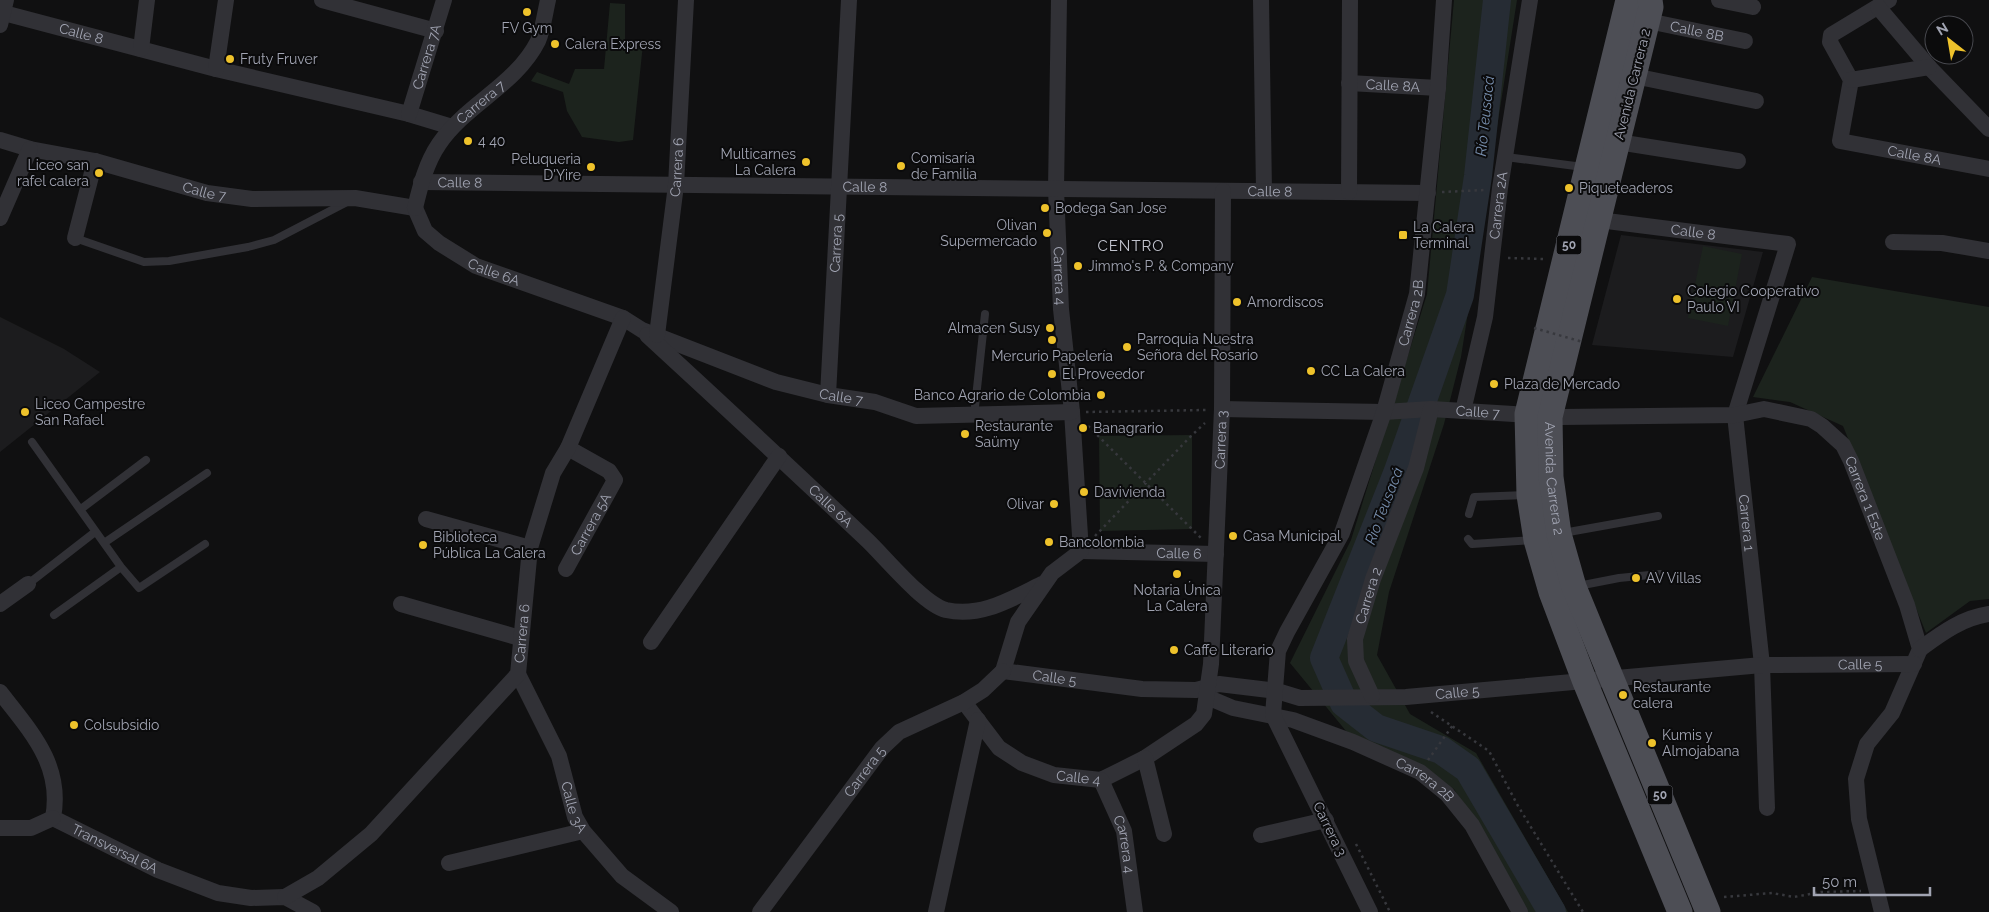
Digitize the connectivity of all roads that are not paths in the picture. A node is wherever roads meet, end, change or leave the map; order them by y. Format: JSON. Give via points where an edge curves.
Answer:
{"nodes":[{"id":1,"x":147,"y":0,"type":"edge"},
{"id":2,"x":226,"y":0,"type":"edge"},
{"id":3,"x":322,"y":0,"type":"edge"},
{"id":4,"x":444,"y":0,"type":"edge"},
{"id":5,"x":548,"y":0,"type":"edge"},
{"id":6,"x":686,"y":0,"type":"edge"},
{"id":7,"x":850,"y":0,"type":"edge"},
{"id":8,"x":1059,"y":0,"type":"edge"},
{"id":9,"x":1261,"y":0,"type":"edge"},
{"id":10,"x":1350,"y":0,"type":"edge"},
{"id":11,"x":1444,"y":0,"type":"edge"},
{"id":12,"x":1530,"y":0,"type":"edge"},
{"id":13,"x":1628,"y":0,"type":"edge"},
{"id":14,"x":1719,"y":0,"type":"edge"},
{"id":15,"x":1883,"y":4,"type":"edge"},
{"id":16,"x":1753,"y":7,"type":"dead end"},
{"id":17,"x":1649,"y":10,"type":"edge"},
{"id":18,"x":2,"y":13,"type":"edge"},
{"id":19,"x":436,"y":31,"type":"junction"},
{"id":20,"x":1745,"y":40,"type":"dead end"},
{"id":21,"x":141,"y":50,"type":"junction"},
{"id":22,"x":1929,"y":67,"type":"junction"},
{"id":23,"x":216,"y":69,"type":"junction"},
{"id":24,"x":1634,"y":76,"type":"junction"},
{"id":25,"x":1851,"y":80,"type":"junction"},
{"id":26,"x":1349,"y":83,"type":"junction"},
{"id":27,"x":1438,"y":88,"type":"junction"},
{"id":28,"x":1756,"y":101,"type":"dead end"},
{"id":29,"x":408,"y":114,"type":"junction"},
{"id":30,"x":452,"y":127,"type":"junction"},
{"id":31,"x":1989,"y":129,"type":"edge"},
{"id":32,"x":0,"y":140,"type":"edge"},
{"id":33,"x":1606,"y":140,"type":"junction"},
{"id":34,"x":30,"y":149,"type":"junction"},
{"id":35,"x":1506,"y":157,"type":"junction"},
{"id":36,"x":1738,"y":160,"type":"dead end"},
{"id":37,"x":95,"y":162,"type":"junction"},
{"id":38,"x":1588,"y":167,"type":"junction"},
{"id":39,"x":1989,"y":169,"type":"edge"},
{"id":40,"x":421,"y":182,"type":"junction"},
{"id":41,"x":676,"y":185,"type":"junction"},
{"id":42,"x":840,"y":187,"type":"junction"},
{"id":43,"x":1056,"y":189,"type":"junction"},
{"id":44,"x":1223,"y":191,"type":"junction"},
{"id":45,"x":1264,"y":192,"type":"junction"},
{"id":46,"x":1349,"y":192,"type":"junction"},
{"id":47,"x":1428,"y":193,"type":"junction"},
{"id":48,"x":355,"y":198,"type":"junction"},
{"id":49,"x":414,"y":208,"type":"junction"},
{"id":50,"x":0,"y":218,"type":"edge"},
{"id":51,"x":1599,"y":220,"type":"junction"},
{"id":52,"x":75,"y":238,"type":"joint"},
{"id":53,"x":1893,"y":242,"type":"dead end"},
{"id":54,"x":1788,"y":244,"type":"joint"},
{"id":55,"x":1989,"y":251,"type":"edge"},
{"id":56,"x":984,"y":314,"type":"dead end"},
{"id":57,"x":623,"y":318,"type":"junction"},
{"id":58,"x":650,"y":332,"type":"junction"},
{"id":59,"x":828,"y":395,"type":"junction"},
{"id":60,"x":1432,"y":409,"type":"junction"},
{"id":61,"x":1222,"y":410,"type":"junction"},
{"id":62,"x":1462,"y":411,"type":"junction"},
{"id":63,"x":1072,"y":412,"type":"junction"},
{"id":64,"x":1384,"y":412,"type":"junction"},
{"id":65,"x":1539,"y":415,"type":"junction"},
{"id":66,"x":1735,"y":415,"type":"junction"},
{"id":67,"x":974,"y":416,"type":"junction"},
{"id":68,"x":32,"y":442,"type":"dead end"},
{"id":69,"x":568,"y":448,"type":"junction"},
{"id":70,"x":778,"y":456,"type":"junction"},
{"id":71,"x":146,"y":460,"type":"dead end"},
{"id":72,"x":207,"y":473,"type":"dead end"},
{"id":73,"x":1529,"y":495,"type":"junction"},
{"id":74,"x":81,"y":509,"type":"junction"},
{"id":75,"x":1469,"y":514,"type":"dead end"},
{"id":76,"x":1658,"y":516,"type":"dead end"},
{"id":77,"x":426,"y":519,"type":"dead end"},
{"id":78,"x":96,"y":532,"type":"junction"},
{"id":79,"x":1548,"y":537,"type":"junction"},
{"id":80,"x":1468,"y":538,"type":"dead end"},
{"id":81,"x":104,"y":543,"type":"junction"},
{"id":82,"x":205,"y":544,"type":"dead end"},
{"id":83,"x":530,"y":548,"type":"junction"},
{"id":84,"x":1081,"y":551,"type":"junction"},
{"id":85,"x":1216,"y":554,"type":"junction"},
{"id":86,"x":121,"y":567,"type":"junction"},
{"id":87,"x":566,"y":568,"type":"dead end"},
{"id":88,"x":1660,"y":574,"type":"dead end"},
{"id":89,"x":28,"y":584,"type":"joint"},
{"id":90,"x":1042,"y":584,"type":"junction"},
{"id":91,"x":1574,"y":587,"type":"junction"},
{"id":92,"x":0,"y":604,"type":"edge"},
{"id":93,"x":401,"y":604,"type":"dead end"},
{"id":94,"x":1989,"y":614,"type":"edge"},
{"id":95,"x":54,"y":615,"type":"dead end"},
{"id":96,"x":520,"y":638,"type":"junction"},
{"id":97,"x":651,"y":642,"type":"dead end"},
{"id":98,"x":1917,"y":656,"type":"junction"},
{"id":99,"x":1762,"y":665,"type":"junction"},
{"id":100,"x":1003,"y":671,"type":"junction"},
{"id":101,"x":518,"y":674,"type":"junction"},
{"id":102,"x":1612,"y":678,"type":"junction"},
{"id":103,"x":1585,"y":682,"type":"junction"},
{"id":104,"x":1277,"y":691,"type":"junction"},
{"id":105,"x":0,"y":692,"type":"edge"},
{"id":106,"x":1207,"y":692,"type":"junction"},
{"id":107,"x":1368,"y":696,"type":"junction"},
{"id":108,"x":964,"y":702,"type":"junction"},
{"id":109,"x":1273,"y":715,"type":"junction"},
{"id":110,"x":978,"y":720,"type":"junction"},
{"id":111,"x":1145,"y":758,"type":"junction"},
{"id":112,"x":1101,"y":780,"type":"junction"},
{"id":113,"x":1767,"y":808,"type":"dead end"},
{"id":114,"x":53,"y":818,"type":"junction"},
{"id":115,"x":1326,"y":820,"type":"junction"},
{"id":116,"x":0,"y":828,"type":"edge"},
{"id":117,"x":582,"y":831,"type":"junction"},
{"id":118,"x":1164,"y":834,"type":"dead end"},
{"id":119,"x":1260,"y":834,"type":"dead end"},
{"id":120,"x":449,"y":863,"type":"dead end"},
{"id":121,"x":285,"y":897,"type":"junction"},
{"id":122,"x":249,"y":905,"type":"edge"},
{"id":123,"x":1706,"y":906,"type":"edge"},
{"id":124,"x":313,"y":912,"type":"edge"},
{"id":125,"x":671,"y":912,"type":"edge"},
{"id":126,"x":760,"y":912,"type":"edge"},
{"id":127,"x":936,"y":912,"type":"edge"},
{"id":128,"x":1135,"y":912,"type":"edge"},
{"id":129,"x":1370,"y":912,"type":"edge"},
{"id":130,"x":1520,"y":912,"type":"edge"},
{"id":131,"x":1680,"y":912,"type":"edge"},
{"id":132,"x":1882,"y":912,"type":"edge"}],
"edges":[{"from":1,"to":21,"type":"street"},
{"from":2,"to":23,"type":"street"},
{"from":3,"to":19,"type":"street"},
{"from":4,"to":19,"type":"street","name":"Carrera 7A"},
{"from":5,"to":30,"type":"street","name":"Carrera 7","via":[[538,40],[514,75]]},
{"from":6,"to":41,"type":"street","name":"Carrera 6"},
{"from":7,"to":42,"type":"street","name":"Carrera 5"},
{"from":8,"to":43,"type":"street","name":"Carrera 4"},
{"from":9,"to":45,"type":"street"},
{"from":10,"to":26,"type":"street"},
{"from":11,"to":27,"type":"street","name":"Carrera 2B"},
{"from":12,"to":35,"type":"street","name":"Carrera 2A"},
{"from":13,"to":33,"type":"main road","name":"Avenida Carrera 2","number":"50"},
{"from":14,"to":16,"type":"street"},
{"from":15,"to":22,"type":"street"},
{"from":15,"to":25,"type":"street","via":[[1831,35],[1830,42]]},
{"from":17,"to":20,"type":"street","name":"Calle 8B"},
{"from":17,"to":24,"type":"main road","name":"Avenida Carrera 2","number":"50"},
{"from":18,"to":21,"type":"street","name":"Calle 8"},
{"from":19,"to":29,"type":"street","name":"Carrera 7A"},
{"from":21,"to":23,"type":"street","name":"Calle 8"},
{"from":22,"to":25,"type":"street"},
{"from":22,"to":31,"type":"street"},
{"from":23,"to":29,"type":"street","name":"Calle 8"},
{"from":24,"to":28,"type":"street"},
{"from":24,"to":33,"type":"main road","name":"Avenida Carrera 2","number":"50"},
{"from":25,"to":39,"type":"street","name":"Calle 8A","via":[[1840,141]]},
{"from":26,"to":27,"type":"street","name":"Calle 8A"},
{"from":26,"to":46,"type":"street"},
{"from":27,"to":47,"type":"street","name":"Carrera 2B"},
{"from":29,"to":30,"type":"street","name":"Calle 8"},
{"from":30,"to":40,"type":"street","name":"Carrera 7","via":[[437,146]]},
{"from":32,"to":34,"type":"street","name":"Calle 7"},
{"from":33,"to":36,"type":"street"},
{"from":33,"to":38,"type":"main road","name":"Avenida Carrera 2","number":"50"},
{"from":33,"to":51,"type":"main road","name":"Avenida Carrera 2","number":"50"},
{"from":34,"to":37,"type":"street","name":"Calle 7"},
{"from":34,"to":50,"type":"street"},
{"from":35,"to":38,"type":"lane"},
{"from":35,"to":62,"type":"street","name":"Carrera 2A","via":[[1485,317]]},
{"from":37,"to":48,"type":"street","name":"Calle 7","via":[[207,193],[252,199]]},
{"from":37,"to":52,"type":"street"},
{"from":38,"to":65,"type":"main road","name":"Avenida Carrera 2","number":"50","via":[[1565,260]]},
{"from":40,"to":41,"type":"street","name":"Calle 8"},
{"from":40,"to":49,"type":"street","name":"Carrera 7"},
{"from":41,"to":42,"type":"street","name":"Calle 8"},
{"from":41,"to":58,"type":"street","name":"Carrera 6"},
{"from":42,"to":43,"type":"street","name":"Calle 8"},
{"from":42,"to":59,"type":"street","name":"Carrera 5"},
{"from":43,"to":44,"type":"street","name":"Calle 8"},
{"from":43,"to":63,"type":"street","name":"Carrera 4","via":[[1061,309]]},
{"from":44,"to":45,"type":"street","name":"Calle 8"},
{"from":44,"to":61,"type":"street","name":"Carrera 3"},
{"from":45,"to":46,"type":"street","name":"Calle 8"},
{"from":46,"to":47,"type":"street","name":"Calle 8"},
{"from":47,"to":64,"type":"street","name":"Carrera 2B","via":[[1416,294]]},
{"from":48,"to":49,"type":"street","name":"Calle 7"},
{"from":48,"to":52,"type":"lane","via":[[274,240],[248,248],[169,261],[144,262]]},
{"from":49,"to":57,"type":"street","name":"Calle 6A","via":[[425,231],[476,266]]},
{"from":51,"to":54,"type":"street","name":"Calle 8"},
{"from":51,"to":65,"type":"main road","name":"Avenida Carrera 2","number":"50"},
{"from":53,"to":55,"type":"street","via":[[1942,243]]},
{"from":54,"to":66,"type":"street","name":"Carrera 1"},
{"from":56,"to":67,"type":"lane"},
{"from":57,"to":58,"type":"street","name":"Calle 7"},
{"from":57,"to":69,"type":"street","name":"Carrera 6"},
{"from":58,"to":59,"type":"street","name":"Calle 7","via":[[776,382]]},
{"from":58,"to":70,"type":"street","name":"Calle 6A"},
{"from":59,"to":67,"type":"street","name":"Calle 7","via":[[875,402],[916,416]]},
{"from":60,"to":62,"type":"street","name":"Calle 7"},
{"from":60,"to":64,"type":"street","name":"Calle 7"},
{"from":60,"to":107,"type":"street","name":"Carrera 2","via":[[1416,468],[1373,578],[1355,639],[1356,661]]},
{"from":61,"to":64,"type":"street","name":"Calle 7"},
{"from":61,"to":85,"type":"street","name":"Carrera 3"},
{"from":62,"to":65,"type":"street","name":"Calle 7"},
{"from":63,"to":67,"type":"street","name":"Calle 7"},
{"from":63,"to":84,"type":"street","name":"Carrera 4"},
{"from":64,"to":104,"type":"street","name":"Carrera 2B","via":[[1342,533],[1278,651],[1275,670]]},
{"from":65,"to":66,"type":"street","name":"Calle 7"},
{"from":65,"to":73,"type":"main road","name":"Avenida Carrera 2","number":"50"},
{"from":65,"to":79,"type":"main road","name":"Avenida Carrera 2","number":"50","via":[[1551,477]]},
{"from":66,"to":98,"type":"street","name":"Carrera 1 Este","via":[[1764,409],[1790,413],[1811,419],[1843,445],[1907,605]]},
{"from":66,"to":99,"type":"street","name":"Carrera 1"},
{"from":68,"to":74,"type":"lane"},
{"from":69,"to":83,"type":"street","name":"Carrera 6","via":[[554,473]]},
{"from":69,"to":87,"type":"street","name":"Carrera 5A","via":[[609,471],[615,480]]},
{"from":70,"to":90,"type":"street","name":"Calle 6A","via":[[923,597],[944,609],[988,610]]},
{"from":70,"to":97,"type":"street"},
{"from":71,"to":74,"type":"lane"},
{"from":72,"to":81,"type":"lane"},
{"from":73,"to":75,"type":"lane","via":[[1474,497]]},
{"from":73,"to":79,"type":"main road","name":"Avenida Carrera 2","number":"50"},
{"from":74,"to":78,"type":"lane"},
{"from":76,"to":79,"type":"lane"},
{"from":77,"to":83,"type":"street"},
{"from":78,"to":81,"type":"lane"},
{"from":78,"to":89,"type":"lane"},
{"from":79,"to":80,"type":"lane","via":[[1472,544]]},
{"from":79,"to":91,"type":"main road","name":"Avenida Carrera 2","number":"50"},
{"from":79,"to":103,"type":"main road","name":"Avenida Carrera 2","number":"50","via":[[1551,592]]},
{"from":81,"to":86,"type":"lane"},
{"from":82,"to":86,"type":"lane","via":[[139,588]]},
{"from":83,"to":96,"type":"street","name":"Carrera 6"},
{"from":84,"to":85,"type":"street","name":"Calle 6"},
{"from":84,"to":90,"type":"street"},
{"from":85,"to":106,"type":"street","name":"Carrera 3"},
{"from":86,"to":95,"type":"lane"},
{"from":88,"to":91,"type":"lane"},
{"from":89,"to":92,"type":"street"},
{"from":90,"to":100,"type":"street","via":[[1018,622]]},
{"from":91,"to":102,"type":"main road","name":"Avenida Carrera 2","number":"50"},
{"from":93,"to":96,"type":"street"},
{"from":94,"to":98,"type":"street","via":[[1973,616],[1956,624]]},
{"from":96,"to":101,"type":"street","name":"Carrera 6"},
{"from":98,"to":99,"type":"street","name":"Calle 5"},
{"from":98,"to":132,"type":"street","via":[[1892,712],[1867,744],[1856,779],[1859,819]]},
{"from":99,"to":102,"type":"street","name":"Calle 5"},
{"from":99,"to":113,"type":"street","name":"Carrera 1"},
{"from":100,"to":106,"type":"street","name":"Calle 5","via":[[1142,690]]},
{"from":100,"to":108,"type":"street","name":"Carrera 5"},
{"from":101,"to":117,"type":"street","name":"Calle 3A","via":[[559,756]]},
{"from":101,"to":121,"type":"street","name":"Carrera 6","via":[[371,834],[318,878]]},
{"from":102,"to":103,"type":"street","name":"Calle 5"},
{"from":102,"to":123,"type":"main road","name":"Avenida Carrera 2","number":"50"},
{"from":103,"to":107,"type":"street","name":"Calle 5","via":[[1406,697]]},
{"from":103,"to":131,"type":"main road","name":"Avenida Carrera 2","number":"50"},
{"from":104,"to":106,"type":"street","name":"Calle 5","via":[[1219,684]]},
{"from":104,"to":107,"type":"street","name":"Calle 5","via":[[1322,700]]},
{"from":104,"to":109,"type":"street"},
{"from":105,"to":114,"type":"street","via":[[45,754],[57,798]]},
{"from":106,"to":109,"type":"street","name":"Carrera 2B","via":[[1234,708]]},
{"from":106,"to":111,"type":"street","name":"Calle 4","via":[[1204,714],[1196,724]]},
{"from":108,"to":110,"type":"street","name":"Calle 4"},
{"from":108,"to":126,"type":"street","name":"Carrera 5","via":[[899,732],[882,748]]},
{"from":109,"to":115,"type":"street","name":"Carrera 3"},
{"from":109,"to":130,"type":"street","name":"Carrera 2B","via":[[1353,742],[1420,772],[1447,794],[1472,825]]},
{"from":110,"to":112,"type":"street","name":"Calle 4","via":[[999,748],[1022,763],[1054,775]]},
{"from":110,"to":127,"type":"street"},
{"from":111,"to":112,"type":"street","name":"Calle 4"},
{"from":111,"to":118,"type":"street"},
{"from":112,"to":128,"type":"street","name":"Carrera 4","via":[[1124,831]]},
{"from":114,"to":116,"type":"street","via":[[31,828]]},
{"from":114,"to":122,"type":"street","name":"Transversal 6A","via":[[158,870]]},
{"from":115,"to":119,"type":"street"},
{"from":115,"to":129,"type":"street","name":"Carrera 3"},
{"from":117,"to":120,"type":"street"},
{"from":117,"to":125,"type":"street","name":"Calle 3A","via":[[622,876]]},
{"from":121,"to":122,"type":"street","name":"Transversal 6A"},
{"from":121,"to":124,"type":"street","name":"Transversal 6A"}]}
